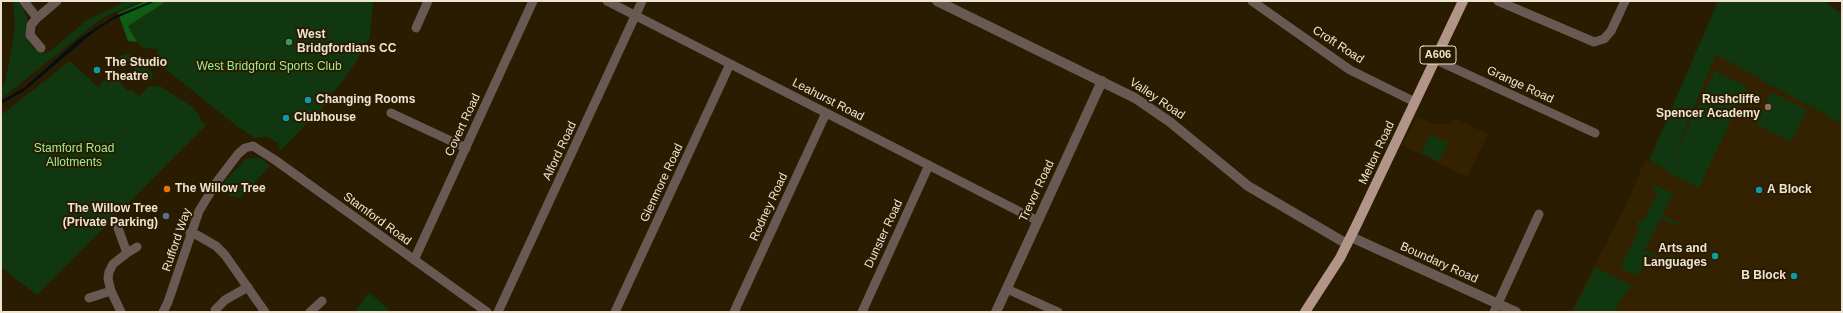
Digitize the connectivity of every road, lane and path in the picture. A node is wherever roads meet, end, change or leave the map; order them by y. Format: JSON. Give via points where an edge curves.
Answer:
{"nodes":[{"id":1,"x":24,"y":1,"type":"edge"},
{"id":2,"x":57,"y":1,"type":"edge"},
{"id":3,"x":428,"y":1,"type":"edge"},
{"id":4,"x":533,"y":1,"type":"edge"},
{"id":5,"x":607,"y":1,"type":"edge"},
{"id":6,"x":642,"y":1,"type":"edge"},
{"id":7,"x":937,"y":1,"type":"edge"},
{"id":8,"x":1252,"y":1,"type":"edge"},
{"id":9,"x":1463,"y":1,"type":"edge"},
{"id":10,"x":1498,"y":1,"type":"edge"},
{"id":11,"x":1625,"y":1,"type":"edge"},
{"id":12,"x":636,"y":16,"type":"junction"},
{"id":13,"x":37,"y":18,"type":"junction"},
{"id":14,"x":416,"y":28,"type":"dead end"},
{"id":15,"x":41,"y":48,"type":"dead end"},
{"id":16,"x":1436,"y":60,"type":"junction"},
{"id":17,"x":730,"y":64,"type":"junction"},
{"id":18,"x":1102,"y":81,"type":"junction"},
{"id":19,"x":1416,"y":102,"type":"junction"},
{"id":20,"x":391,"y":113,"type":"dead end"},
{"id":21,"x":826,"y":113,"type":"junction"},
{"id":22,"x":1595,"y":133,"type":"dead end"},
{"id":23,"x":253,"y":146,"type":"joint"},
{"id":24,"x":466,"y":148,"type":"junction"},
{"id":25,"x":929,"y":165,"type":"junction"},
{"id":26,"x":1539,"y":214,"type":"dead end"},
{"id":27,"x":1038,"y":221,"type":"junction"},
{"id":28,"x":118,"y":228,"type":"dead end"},
{"id":29,"x":190,"y":233,"type":"junction"},
{"id":30,"x":1349,"y":240,"type":"junction"},
{"id":31,"x":137,"y":247,"type":"dead end"},
{"id":32,"x":127,"y":253,"type":"junction"},
{"id":33,"x":414,"y":260,"type":"junction"},
{"id":34,"x":248,"y":287,"type":"junction"},
{"id":35,"x":1007,"y":289,"type":"junction"},
{"id":36,"x":111,"y":291,"type":"junction"},
{"id":37,"x":89,"y":298,"type":"dead end"},
{"id":38,"x":322,"y":301,"type":"dead end"},
{"id":39,"x":1496,"y":308,"type":"edge"},
{"id":40,"x":215,"y":310,"type":"dead end"},
{"id":41,"x":121,"y":312,"type":"edge"},
{"id":42,"x":163,"y":312,"type":"edge"},
{"id":43,"x":265,"y":312,"type":"edge"},
{"id":44,"x":310,"y":312,"type":"edge"},
{"id":45,"x":487,"y":312,"type":"edge"},
{"id":46,"x":498,"y":312,"type":"edge"},
{"id":47,"x":615,"y":312,"type":"edge"},
{"id":48,"x":734,"y":312,"type":"edge"},
{"id":49,"x":862,"y":312,"type":"edge"},
{"id":50,"x":996,"y":312,"type":"edge"},
{"id":51,"x":1058,"y":312,"type":"edge"},
{"id":52,"x":1305,"y":312,"type":"edge"},
{"id":53,"x":1516,"y":312,"type":"edge"}],
"edges":[{"from":1,"to":13,"type":"street"},
{"from":2,"to":13,"type":"street"},
{"from":3,"to":14,"type":"street"},
{"from":4,"to":24,"type":"street","name":"Covert Road"},
{"from":5,"to":12,"type":"street","name":"Leahurst Road"},
{"from":6,"to":12,"type":"street","name":"Alford Road"},
{"from":7,"to":18,"type":"street","name":"Valley Road"},
{"from":8,"to":19,"type":"street","name":"Croft Road","via":[[1350,70]]},
{"from":9,"to":16,"type":"main road","name":"Melton Road","number":"A606"},
{"from":10,"to":11,"type":"street","via":[[1594,42],[1604,39],[1612,31]]},
{"from":12,"to":17,"type":"street","name":"Leahurst Road"},
{"from":12,"to":46,"type":"street","name":"Alford Road"},
{"from":13,"to":15,"type":"street","via":[[31,25],[30,35]]},
{"from":16,"to":19,"type":"main road","name":"Melton Road","number":"A606"},
{"from":16,"to":22,"type":"street","name":"Grange Road"},
{"from":17,"to":21,"type":"street","name":"Leahurst Road"},
{"from":17,"to":47,"type":"street","name":"Glenmore Road"},
{"from":18,"to":27,"type":"street","name":"Trevor Road"},
{"from":18,"to":30,"type":"street","name":"Valley Road","via":[[1135,98],[1170,122],[1248,186]]},
{"from":19,"to":30,"type":"main road","name":"Melton Road","number":"A606"},
{"from":20,"to":24,"type":"street"},
{"from":21,"to":25,"type":"street","name":"Leahurst Road"},
{"from":21,"to":48,"type":"street","name":"Rodney Road"},
{"from":23,"to":29,"type":"street","name":"Rufford Way","via":[[238,154],[216,183],[198,210]]},
{"from":23,"to":33,"type":"street","name":"Stamford Road"},
{"from":24,"to":33,"type":"street","name":"Covert Road"},
{"from":25,"to":27,"type":"street","name":"Leahurst Road"},
{"from":25,"to":49,"type":"street","name":"Dunster Road"},
{"from":26,"to":39,"type":"street"},
{"from":27,"to":35,"type":"street","name":"Trevor Road"},
{"from":28,"to":32,"type":"street"},
{"from":29,"to":34,"type":"street","via":[[216,246]]},
{"from":29,"to":42,"type":"street","name":"Rufford Way"},
{"from":30,"to":39,"type":"street","name":"Boundary Road"},
{"from":30,"to":52,"type":"main road","name":"Melton Road","number":"A606"},
{"from":31,"to":32,"type":"street"},
{"from":32,"to":36,"type":"street","via":[[113,264],[109,272]]},
{"from":33,"to":45,"type":"street","name":"Stamford Road"},
{"from":34,"to":40,"type":"street","via":[[225,300]]},
{"from":34,"to":43,"type":"street"},
{"from":35,"to":50,"type":"street","name":"Trevor Road"},
{"from":35,"to":51,"type":"street"},
{"from":36,"to":37,"type":"street"},
{"from":36,"to":41,"type":"street"},
{"from":38,"to":44,"type":"street"},
{"from":39,"to":53,"type":"street","name":"Boundary Road"}]}
